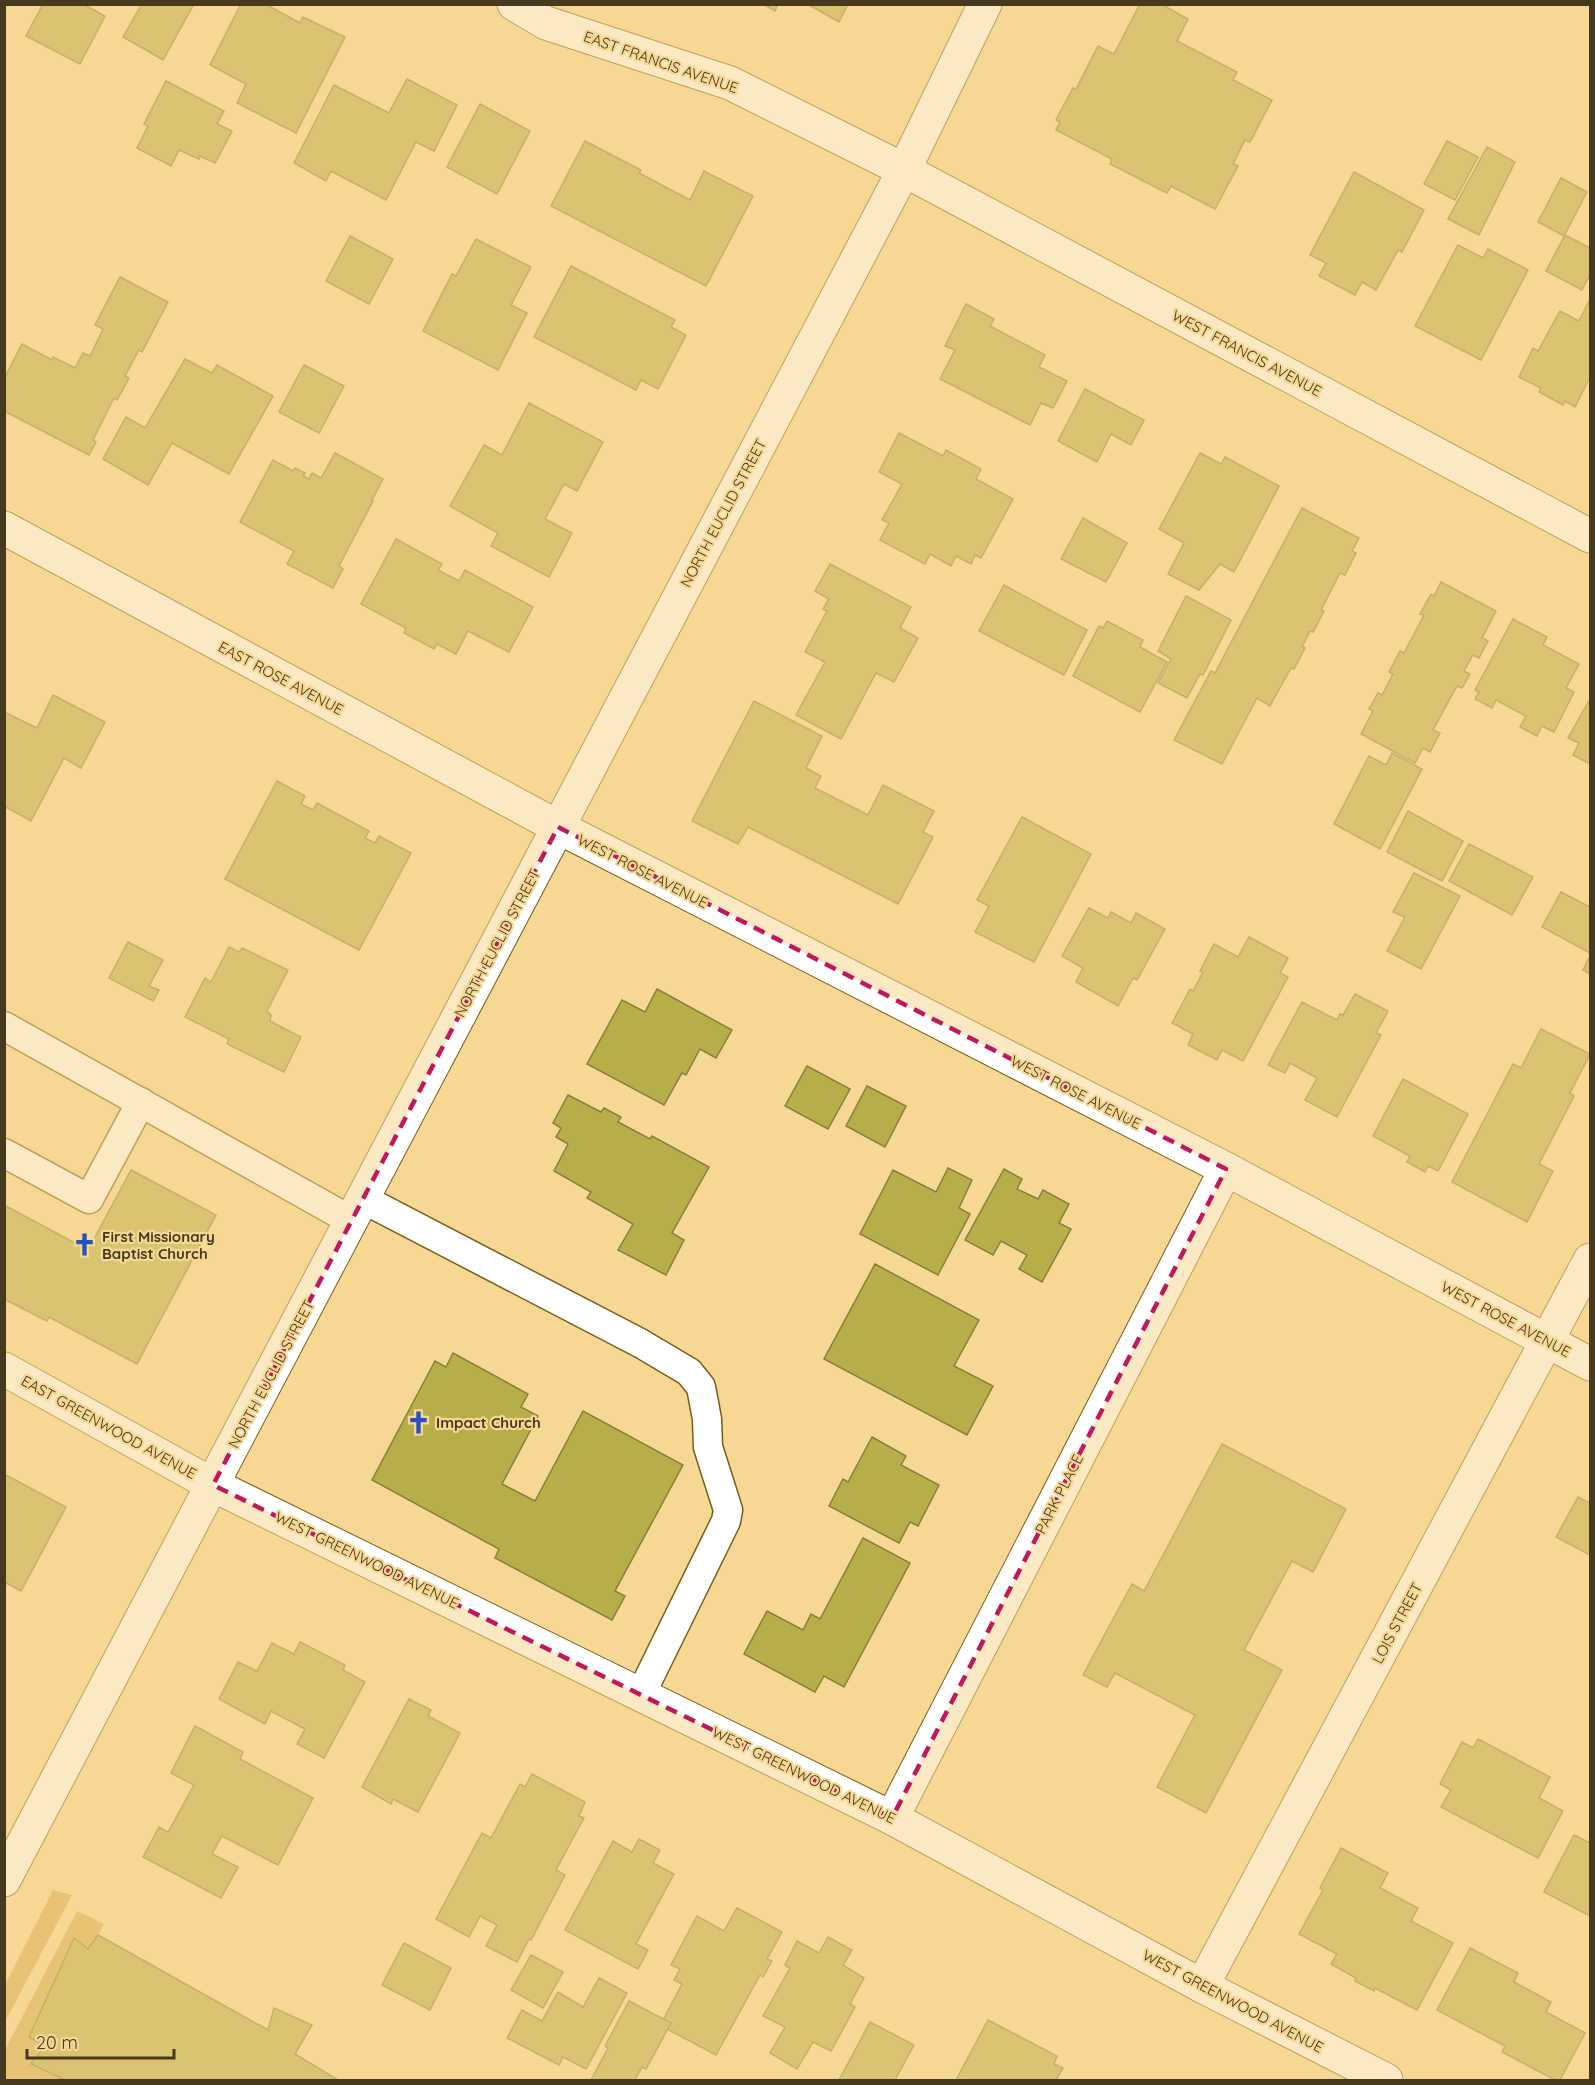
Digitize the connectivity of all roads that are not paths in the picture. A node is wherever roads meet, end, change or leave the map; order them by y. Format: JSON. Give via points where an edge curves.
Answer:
{"nodes":[{"id":1,"x":514,"y":4,"type":"edge"},
{"id":2,"x":986,"y":4,"type":"edge"},
{"id":3,"x":904,"y":170,"type":"junction"},
{"id":4,"x":4,"y":528,"type":"edge"},
{"id":5,"x":1590,"y":536,"type":"edge"},
{"id":6,"x":558,"y":827,"type":"junction"},
{"id":7,"x":4,"y":1026,"type":"edge"},
{"id":8,"x":141,"y":1102,"type":"junction"},
{"id":9,"x":4,"y":1153,"type":"edge"},
{"id":10,"x":1226,"y":1169,"type":"junction"},
{"id":11,"x":357,"y":1210,"type":"junction"},
{"id":12,"x":1590,"y":1260,"type":"edge"},
{"id":13,"x":1548,"y":1342,"type":"junction"},
{"id":14,"x":1590,"y":1364,"type":"edge"},
{"id":15,"x":4,"y":1369,"type":"edge"},
{"id":16,"x":213,"y":1485,"type":"junction"},
{"id":17,"x":641,"y":1694,"type":"junction"},
{"id":18,"x":892,"y":1818,"type":"junction"},
{"id":19,"x":4,"y":1880,"type":"edge"},
{"id":20,"x":1202,"y":1986,"type":"junction"},
{"id":21,"x":1386,"y":2080,"type":"edge"}],
"edges":[{"from":1,"to":3,"type":"street","name":"EAST FRANCIS AVENUE","via":[[546,23],[730,83]]},
{"from":2,"to":3,"type":"street","name":"NORTH EUCLID STREET"},
{"from":3,"to":5,"type":"street","name":"WEST FRANCIS AVENUE"},
{"from":3,"to":6,"type":"street","name":"NORTH EUCLID STREET"},
{"from":4,"to":6,"type":"street","name":"EAST ROSE AVENUE"},
{"from":6,"to":10,"type":"street","name":"WEST ROSE AVENUE"},
{"from":6,"to":11,"type":"street","name":"NORTH EUCLID STREET"},
{"from":7,"to":8,"type":"lane"},
{"from":8,"to":9,"type":"lane","via":[[89,1199]]},
{"from":8,"to":11,"type":"lane"},
{"from":10,"to":13,"type":"street","name":"WEST ROSE AVENUE"},
{"from":10,"to":18,"type":"street","name":"PARK PLACE"},
{"from":11,"to":16,"type":"street","name":"NORTH EUCLID STREET"},
{"from":11,"to":17,"type":"lane","via":[[640,1343],[689,1372],[701,1388],[708,1447],[728,1510],[726,1521]]},
{"from":12,"to":13,"type":"street","name":"LOIS STREET"},
{"from":13,"to":14,"type":"street","name":"WEST ROSE AVENUE"},
{"from":13,"to":20,"type":"street","name":"LOIS STREET"},
{"from":15,"to":16,"type":"street","name":"EAST GREENWOOD AVENUE"},
{"from":16,"to":17,"type":"street","name":"WEST GREENWOOD AVENUE"},
{"from":16,"to":19,"type":"street","name":"NORTH EUCLID STREET"},
{"from":17,"to":18,"type":"street","name":"WEST GREENWOOD AVENUE"},
{"from":18,"to":20,"type":"street","name":"WEST GREENWOOD AVENUE"},
{"from":20,"to":21,"type":"street","name":"WEST GREENWOOD AVENUE"}]}
